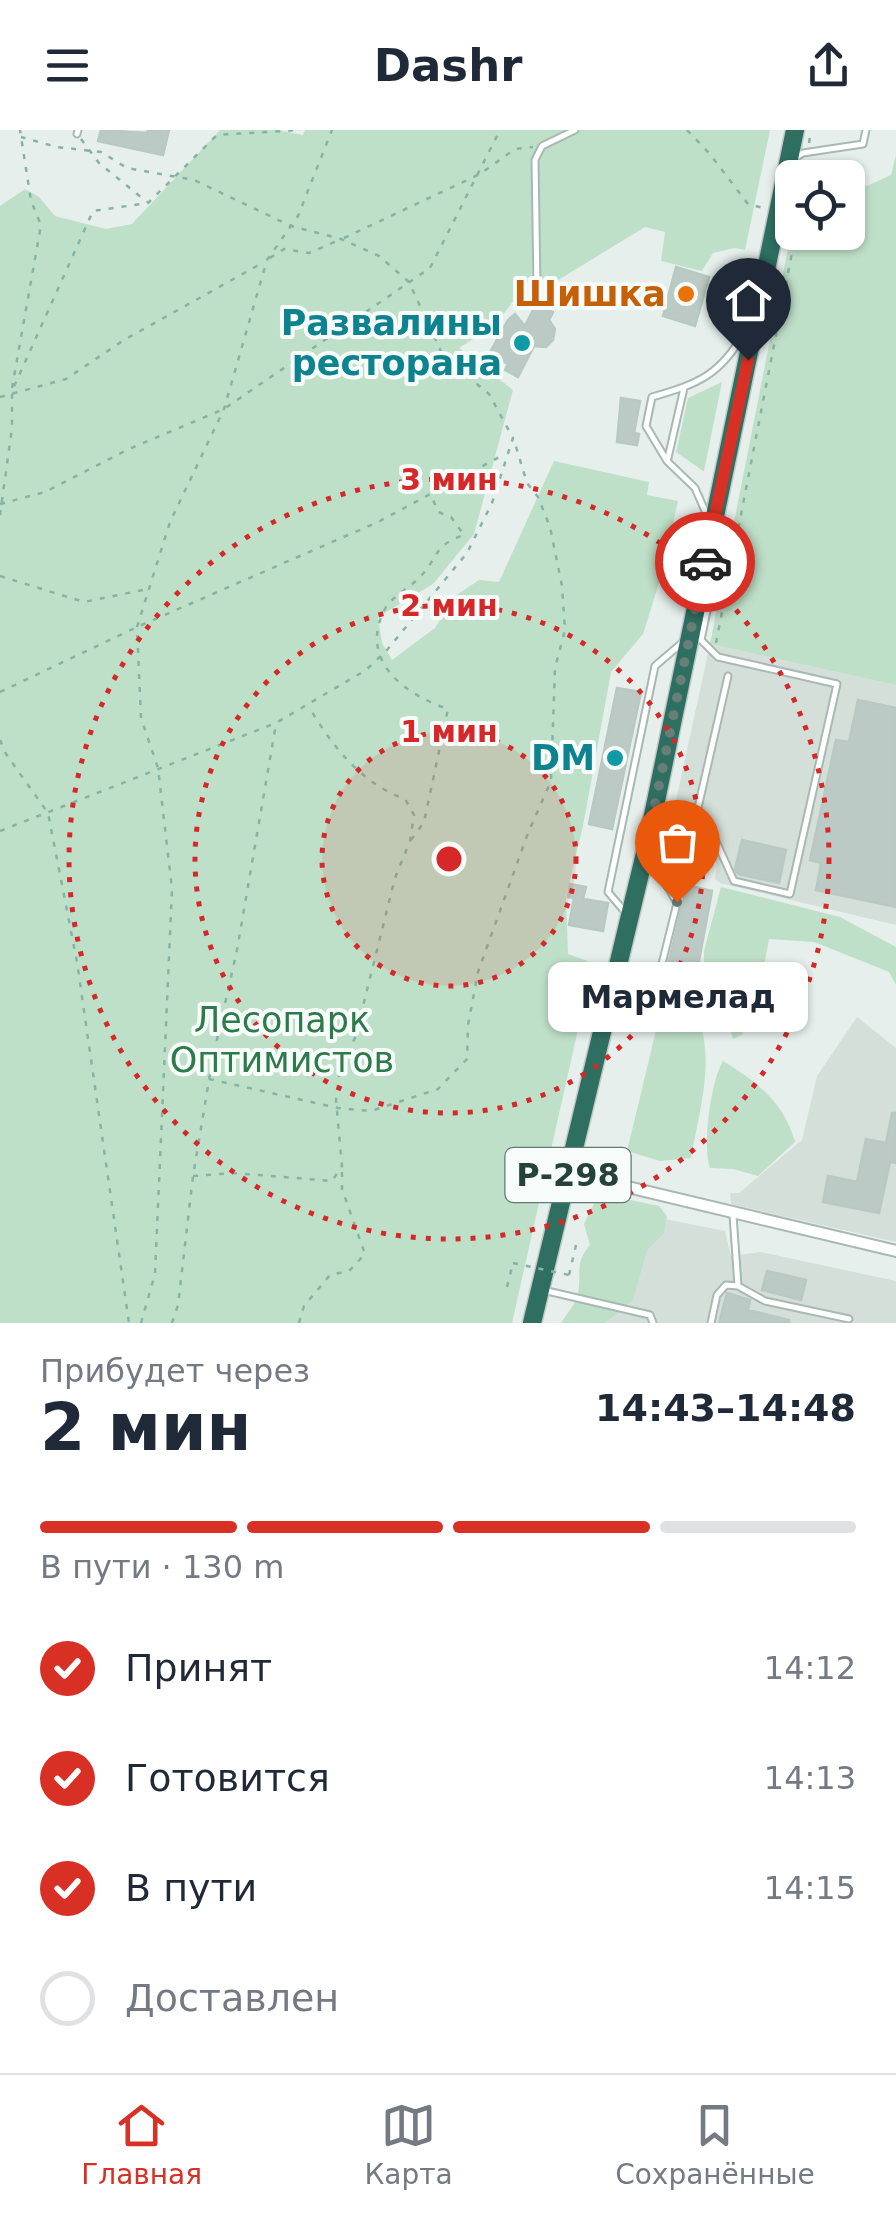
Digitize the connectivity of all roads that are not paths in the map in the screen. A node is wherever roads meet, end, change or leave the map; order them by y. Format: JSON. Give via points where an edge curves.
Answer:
{"nodes":[{"id":1,"x":575,"y":130,"type":"edge"},
{"id":2,"x":795,"y":130,"type":"edge"},
{"id":3,"x":866,"y":130,"type":"edge"},
{"id":4,"x":788,"y":160,"type":"edge"},
{"id":5,"x":792,"y":160,"type":"edge"},
{"id":6,"x":775,"y":227,"type":"edge"},
{"id":7,"x":537,"y":286,"type":"dead end"},
{"id":8,"x":759,"y":307,"type":"junction"},
{"id":9,"x":684,"y":388,"type":"junction"},
{"id":10,"x":667,"y":461,"type":"junction"},
{"id":11,"x":711,"y":534,"type":"junction"},
{"id":12,"x":691,"y":635,"type":"junction"},
{"id":13,"x":728,"y":676,"type":"dead end"},
{"id":14,"x":696,"y":821,"type":"junction"},
{"id":15,"x":647,"y":841,"type":"junction"},
{"id":16,"x":630,"y":918,"type":"junction"},
{"id":17,"x":604,"y":1026,"type":"junction"},
{"id":18,"x":568,"y":1173,"type":"junction"},
{"id":19,"x":733,"y":1212,"type":"junction"},
{"id":20,"x":896,"y":1250,"type":"edge"},
{"id":21,"x":738,"y":1286,"type":"junction"},
{"id":22,"x":540,"y":1289,"type":"junction"},
{"id":23,"x":850,"y":1319,"type":"dead end"},
{"id":24,"x":532,"y":1323,"type":"edge"},
{"id":25,"x":653,"y":1323,"type":"edge"},
{"id":26,"x":712,"y":1323,"type":"edge"}],
"edges":[{"from":1,"to":7,"type":"lane","via":[[542,146],[535,160]]},
{"from":2,"to":4,"type":"highway","number":"Р-298"},
{"from":3,"to":5,"type":"lane","via":[[864,144]]},
{"from":6,"to":8,"type":"highway","number":"Р-298"},
{"from":8,"to":9,"type":"lane","via":[[733,354]]},
{"from":8,"to":11,"type":"highway","number":"Р-298"},
{"from":9,"to":10,"type":"lane"},
{"from":9,"to":10,"type":"lane","via":[[652,397],[646,426]]},
{"from":10,"to":11,"type":"lane","via":[[695,488]]},
{"from":11,"to":12,"type":"highway","number":"Р-298"},
{"from":11,"to":14,"type":"lane","via":[[716,562],[701,640],[715,655],[837,684],[790,894],[734,881],[715,839]]},
{"from":12,"to":15,"type":"highway","number":"Р-298"},
{"from":12,"to":16,"type":"lane","via":[[655,666],[608,892]]},
{"from":13,"to":14,"type":"lane"},
{"from":14,"to":15,"type":"lane"},
{"from":15,"to":16,"type":"highway","number":"Р-298"},
{"from":15,"to":17,"type":"lane","via":[[677,902],[673,920],[660,972]]},
{"from":16,"to":17,"type":"highway","number":"Р-298"},
{"from":17,"to":18,"type":"highway","number":"Р-298"},
{"from":18,"to":19,"type":"street"},
{"from":18,"to":22,"type":"highway","number":"Р-298"},
{"from":19,"to":20,"type":"street"},
{"from":19,"to":21,"type":"lane"},
{"from":21,"to":23,"type":"lane","via":[[765,1301]]},
{"from":21,"to":26,"type":"lane","via":[[726,1285],[717,1296]]},
{"from":22,"to":24,"type":"highway","number":"Р-298"},
{"from":22,"to":25,"type":"lane","via":[[650,1314]]}]}
